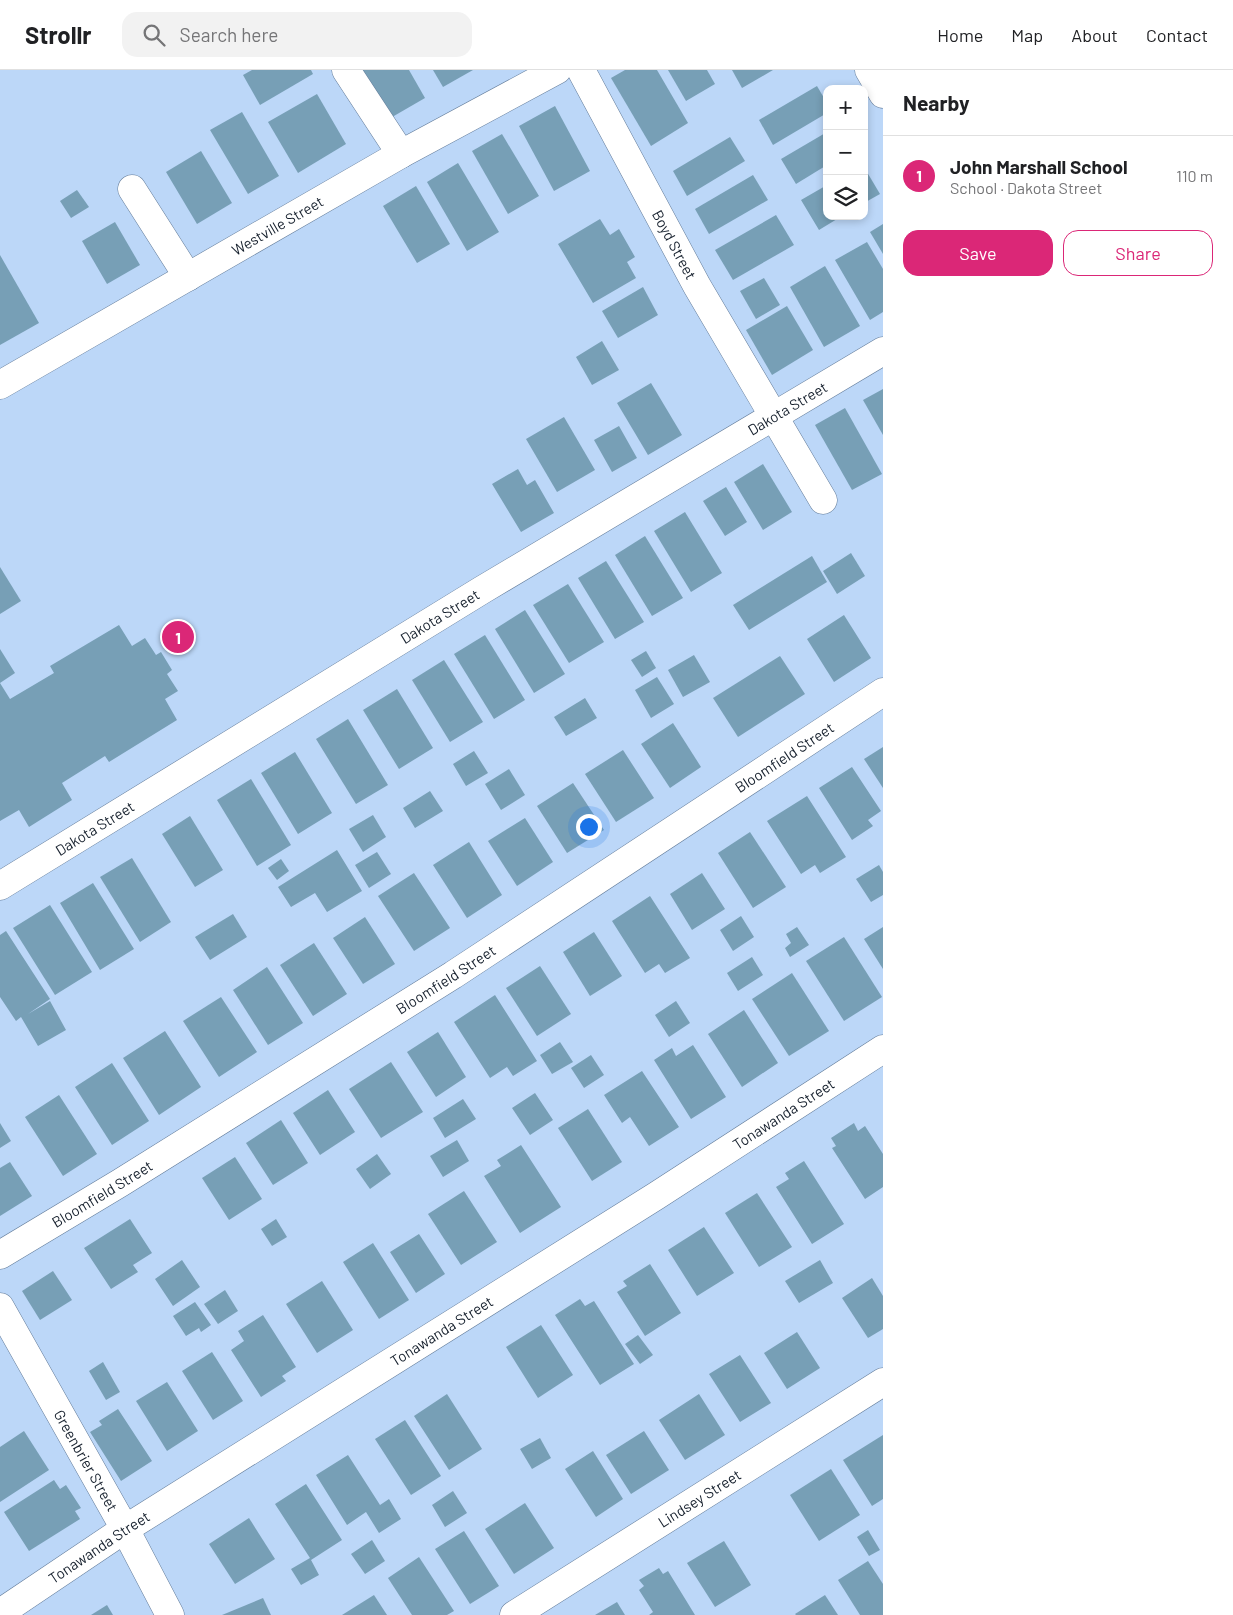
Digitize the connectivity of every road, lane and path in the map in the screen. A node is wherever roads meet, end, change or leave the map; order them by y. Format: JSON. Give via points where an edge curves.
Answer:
{"nodes":[{"id":1,"x":346,"y":70,"type":"edge"},
{"id":2,"x":557,"y":70,"type":"edge"},
{"id":3,"x":581,"y":70,"type":"edge"},
{"id":4,"x":868,"y":70,"type":"edge"},
{"id":5,"x":883,"y":94,"type":"edge"},
{"id":6,"x":401,"y":154,"type":"junction"},
{"id":7,"x":132,"y":189,"type":"dead end"},
{"id":8,"x":188,"y":277,"type":"junction"},
{"id":9,"x":883,"y":351,"type":"edge"},
{"id":10,"x":0,"y":385,"type":"edge"},
{"id":11,"x":774,"y":416,"type":"junction"},
{"id":12,"x":823,"y":500,"type":"dead end"},
{"id":13,"x":883,"y":692,"type":"edge"},
{"id":14,"x":0,"y":886,"type":"edge"},
{"id":15,"x":883,"y":1049,"type":"edge"},
{"id":16,"x":0,"y":1255,"type":"edge"},
{"id":17,"x":0,"y":1306,"type":"edge"},
{"id":18,"x":883,"y":1382,"type":"edge"},
{"id":19,"x":125,"y":1528,"type":"junction"},
{"id":20,"x":0,"y":1613,"type":"edge"},
{"id":21,"x":170,"y":1615,"type":"edge"},
{"id":22,"x":514,"y":1615,"type":"edge"}],
"edges":[{"from":1,"to":6,"type":"street"},
{"from":2,"to":6,"type":"street","name":"Westville Street"},
{"from":3,"to":11,"type":"street","name":"Boyd Street","via":[[697,286]]},
{"from":4,"to":5,"type":"street"},
{"from":6,"to":8,"type":"street","name":"Westville Street"},
{"from":7,"to":8,"type":"street"},
{"from":8,"to":10,"type":"street","name":"Westville Street"},
{"from":9,"to":11,"type":"street","name":"Dakota Street"},
{"from":11,"to":12,"type":"street","name":"Boyd Street"},
{"from":11,"to":14,"type":"street","name":"Dakota Street"},
{"from":13,"to":16,"type":"street","name":"Bloomfield Street","via":[[453,975]]},
{"from":15,"to":19,"type":"street","name":"Tonawanda Street","via":[[656,1196]]},
{"from":17,"to":19,"type":"street","name":"Greenbrier Street"},
{"from":18,"to":22,"type":"street","name":"Lindsey Street"},
{"from":19,"to":20,"type":"street","name":"Tonawanda Street"},
{"from":19,"to":21,"type":"street","name":"Greenbrier Street"}]}
